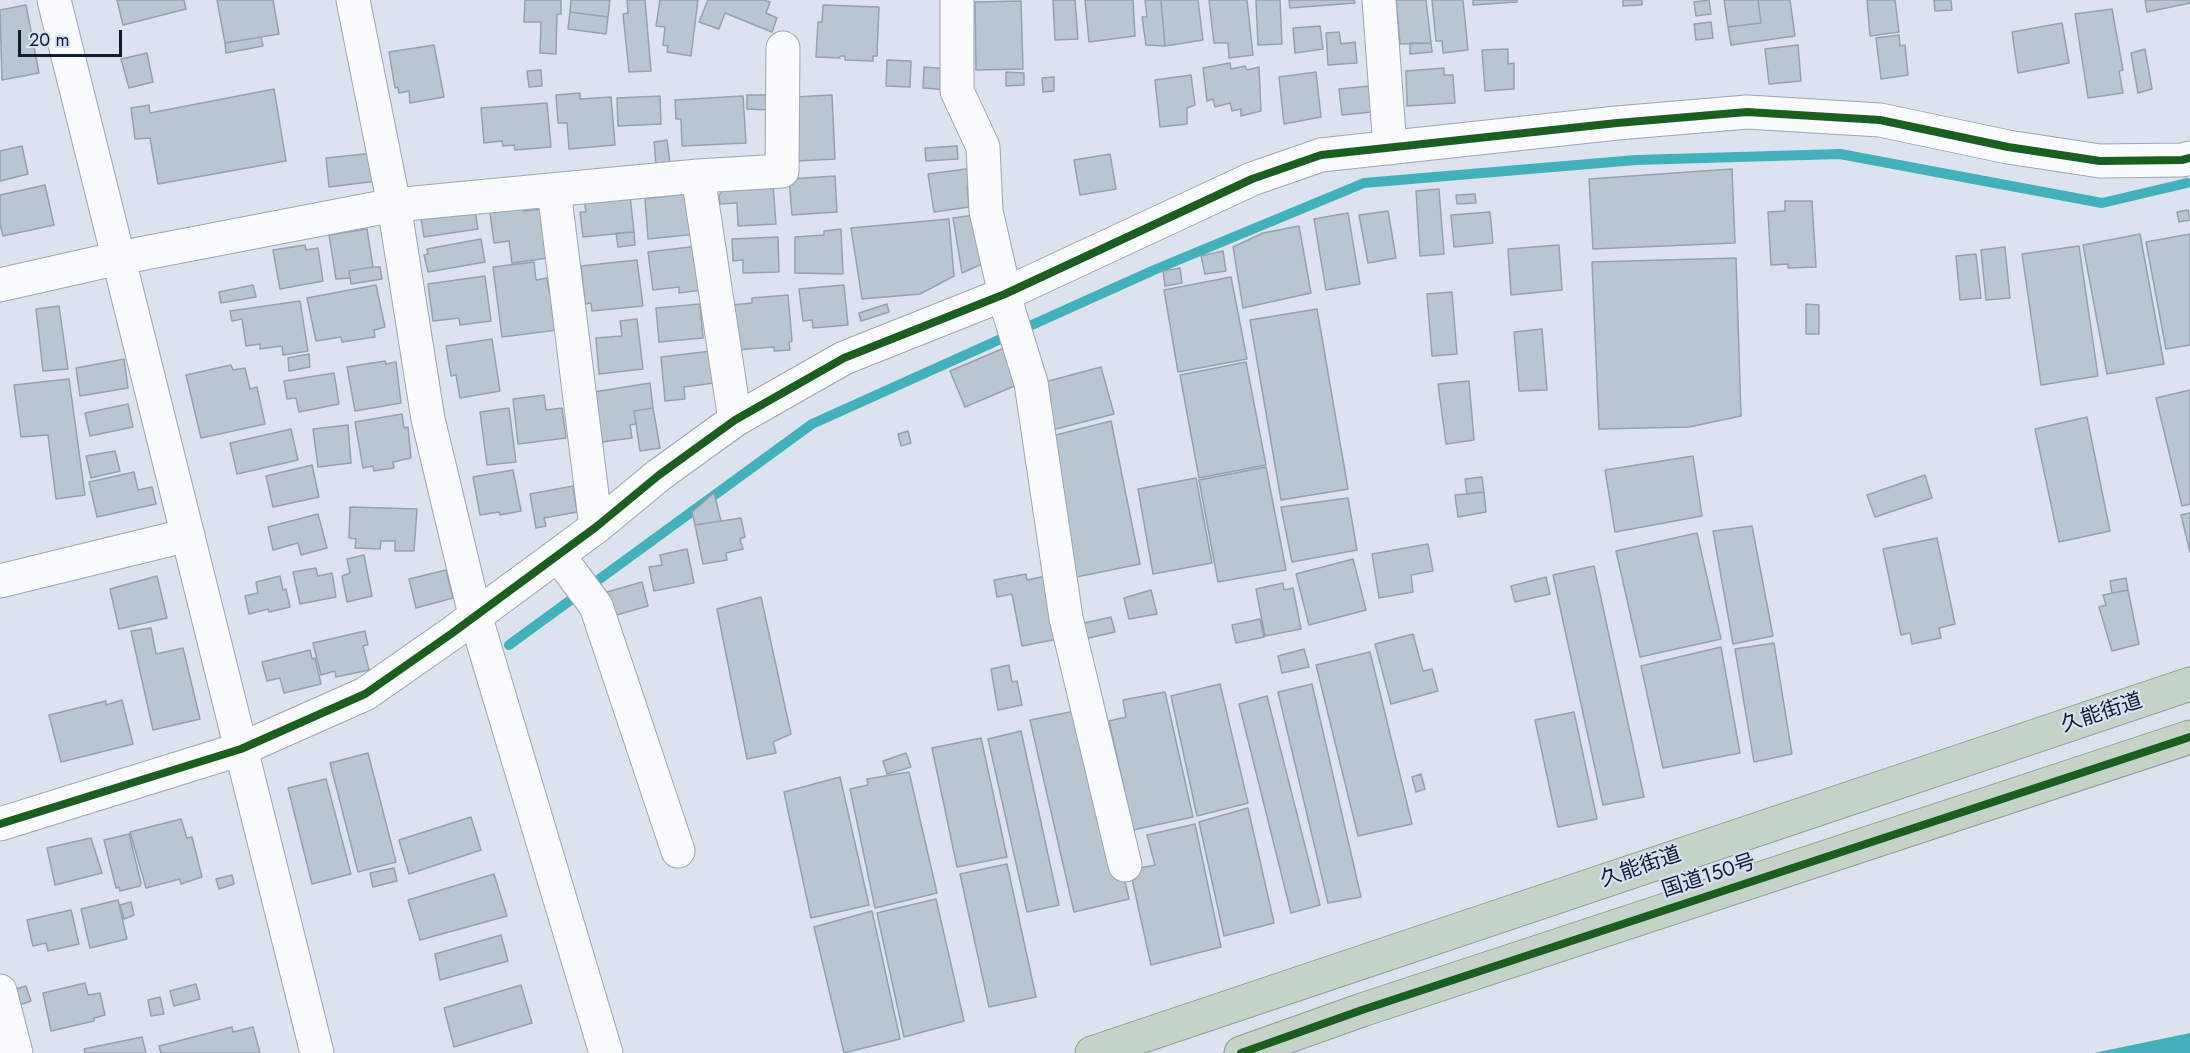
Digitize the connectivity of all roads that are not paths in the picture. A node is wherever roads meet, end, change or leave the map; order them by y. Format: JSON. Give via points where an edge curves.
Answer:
{"nodes":[{"id":1,"x":54,"y":0,"type":"edge"},
{"id":2,"x":353,"y":0,"type":"edge"},
{"id":3,"x":957,"y":0,"type":"edge"},
{"id":4,"x":1379,"y":0,"type":"edge"},
{"id":5,"x":783,"y":48,"type":"dead end"},
{"id":6,"x":1390,"y":148,"type":"junction"},
{"id":7,"x":2190,"y":158,"type":"edge"},
{"id":8,"x":698,"y":176,"type":"junction"},
{"id":9,"x":554,"y":190,"type":"junction"},
{"id":10,"x":394,"y":204,"type":"junction"},
{"id":11,"x":118,"y":258,"type":"junction"},
{"id":12,"x":0,"y":285,"type":"edge"},
{"id":13,"x":1005,"y":294,"type":"junction"},
{"id":14,"x":735,"y":420,"type":"junction"},
{"id":15,"x":596,"y":527,"type":"junction"},
{"id":16,"x":188,"y":534,"type":"junction"},
{"id":17,"x":558,"y":555,"type":"junction"},
{"id":18,"x":0,"y":582,"type":"edge"},
{"id":19,"x":475,"y":615,"type":"junction"},
{"id":20,"x":2190,"y":684,"type":"edge"},
{"id":21,"x":2190,"y":737,"type":"edge"},
{"id":22,"x":241,"y":748,"type":"junction"},
{"id":23,"x":0,"y":824,"type":"edge"},
{"id":24,"x":678,"y":851,"type":"dead end"},
{"id":25,"x":1125,"y":865,"type":"dead end"},
{"id":26,"x":0,"y":991,"type":"edge"},
{"id":27,"x":16,"y":1053,"type":"edge"},
{"id":28,"x":317,"y":1053,"type":"edge"},
{"id":29,"x":606,"y":1053,"type":"edge"},
{"id":30,"x":1092,"y":1053,"type":"edge"},
{"id":31,"x":1241,"y":1053,"type":"edge"}],
"edges":[{"from":1,"to":11,"type":"street"},
{"from":2,"to":10,"type":"street"},
{"from":3,"to":13,"type":"street","via":[[957,91],[983,147],[986,211]]},
{"from":4,"to":6,"type":"street"},
{"from":5,"to":8,"type":"street","via":[[782,171]]},
{"from":6,"to":7,"type":"street","via":[[1747,112],[1880,120],[2008,147],[2100,160]]},
{"from":6,"to":13,"type":"street","via":[[1321,155],[1252,178]]},
{"from":8,"to":9,"type":"street"},
{"from":8,"to":14,"type":"street"},
{"from":9,"to":10,"type":"street"},
{"from":9,"to":15,"type":"street"},
{"from":10,"to":11,"type":"street"},
{"from":10,"to":19,"type":"street","via":[[428,419]]},
{"from":11,"to":12,"type":"street"},
{"from":11,"to":16,"type":"street"},
{"from":13,"to":14,"type":"street","via":[[844,358]]},
{"from":13,"to":25,"type":"street","via":[[1031,382],[1066,618]]},
{"from":14,"to":15,"type":"street"},
{"from":15,"to":17,"type":"street"},
{"from":16,"to":18,"type":"street"},
{"from":16,"to":22,"type":"street"},
{"from":17,"to":19,"type":"street"},
{"from":17,"to":24,"type":"street","via":[[596,606]]},
{"from":19,"to":22,"type":"street","via":[[364,694]]},
{"from":19,"to":29,"type":"street"},
{"from":20,"to":30,"type":"highway","name":"久能街道"},
{"from":21,"to":31,"type":"highway","name":"国道150号"},
{"from":22,"to":23,"type":"street"},
{"from":22,"to":28,"type":"street"},
{"from":26,"to":27,"type":"street"}]}
